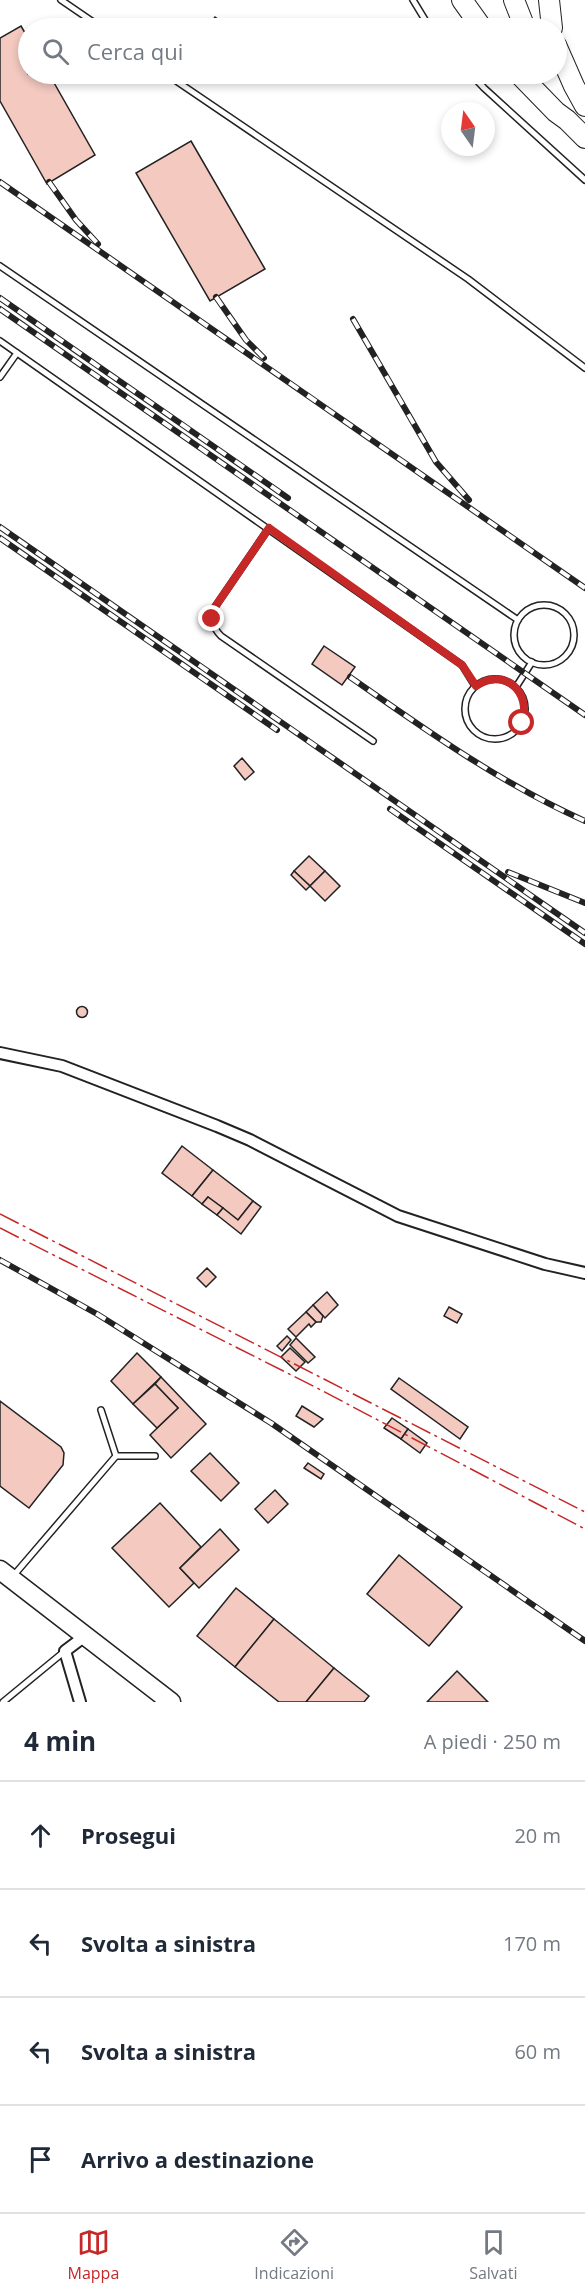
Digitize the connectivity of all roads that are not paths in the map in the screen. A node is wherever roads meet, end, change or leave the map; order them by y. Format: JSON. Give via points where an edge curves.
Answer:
{"nodes":[{"id":1,"x":62,"y":0,"type":"edge"},
{"id":2,"x":413,"y":0,"type":"edge"},
{"id":3,"x":462,"y":0,"type":"edge"},
{"id":4,"x":501,"y":0,"type":"edge"},
{"id":5,"x":514,"y":0,"type":"edge"},
{"id":6,"x":549,"y":0,"type":"edge"},
{"id":7,"x":88,"y":18,"type":"edge"},
{"id":8,"x":424,"y":18,"type":"edge"},
{"id":9,"x":475,"y":18,"type":"edge"},
{"id":10,"x":508,"y":18,"type":"edge"},
{"id":11,"x":521,"y":18,"type":"edge"},
{"id":12,"x":551,"y":18,"type":"edge"},
{"id":13,"x":567,"y":70,"type":"edge"},
{"id":14,"x":181,"y":84,"type":"edge"},
{"id":15,"x":482,"y":84,"type":"edge"},
{"id":16,"x":529,"y":84,"type":"edge"},
{"id":17,"x":544,"y":84,"type":"edge"},
{"id":18,"x":560,"y":84,"type":"edge"},
{"id":19,"x":585,"y":106,"type":"edge"},
{"id":20,"x":576,"y":117,"type":"edge"},
{"id":21,"x":585,"y":138,"type":"edge"},
{"id":22,"x":585,"y":180,"type":"edge"},
{"id":23,"x":0,"y":266,"type":"edge"},
{"id":24,"x":0,"y":341,"type":"edge"},
{"id":25,"x":17,"y":353,"type":"junction"},
{"id":26,"x":585,"y":368,"type":"edge"},
{"id":27,"x":0,"y":377,"type":"edge"},
{"id":28,"x":269,"y":528,"type":"junction"},
{"id":29,"x":518,"y":620,"type":"junction"},
{"id":30,"x":532,"y":662,"type":"junction"},
{"id":31,"x":476,"y":686,"type":"junction"},
{"id":32,"x":516,"y":687,"type":"junction"},
{"id":33,"x":374,"y":741,"type":"dead end"},
{"id":34,"x":0,"y":1053,"type":"edge"},
{"id":35,"x":585,"y":1273,"type":"edge"},
{"id":36,"x":101,"y":1410,"type":"dead end"},
{"id":37,"x":116,"y":1456,"type":"junction"},
{"id":38,"x":155,"y":1456,"type":"dead end"},
{"id":39,"x":5,"y":1574,"type":"edge"},
{"id":40,"x":86,"y":1636,"type":"junction"},
{"id":41,"x":65,"y":1652,"type":"junction"},
{"id":42,"x":3,"y":1702,"type":"edge"},
{"id":43,"x":80,"y":1702,"type":"edge"},
{"id":44,"x":171,"y":1702,"type":"edge"}],
"edges":[{"from":1,"to":7,"type":"lane"},
{"from":2,"to":8,"type":"lane"},
{"from":3,"to":9,"type":"highway"},
{"from":4,"to":10,"type":"highway"},
{"from":5,"to":11,"type":"highway"},
{"from":6,"to":12,"type":"highway"},
{"from":13,"to":19,"type":"highway"},
{"from":14,"to":26,"type":"lane","via":[[468,279]]},
{"from":15,"to":22,"type":"lane"},
{"from":16,"to":20,"type":"highway","via":[[556,112]]},
{"from":17,"to":20,"type":"highway","via":[[562,108]]},
{"from":18,"to":20,"type":"highway","via":[[579,112]]},
{"from":20,"to":21,"type":"highway"},
{"from":23,"to":29,"type":"lane"},
{"from":24,"to":25,"type":"lane"},
{"from":25,"to":27,"type":"lane"},
{"from":25,"to":28,"type":"lane"},
{"from":28,"to":31,"type":"lane","via":[[462,665]]},
{"from":28,"to":33,"type":"lane","via":[[215,607],[213,626],[221,636]]},
{"from":29,"to":30,"type":"lane","via":[[518,649]]},
{"from":29,"to":30,"type":"lane","via":[[543,605],[561,611],[573,626],[573,645],[560,660],[541,665]]},
{"from":30,"to":32,"type":"lane"},
{"from":31,"to":32,"type":"lane","via":[[491,679]]},
{"from":31,"to":32,"type":"lane","via":[[466,702],[468,721],[473,729],[489,738],[508,736],[522,723],[525,704]]},
{"from":34,"to":35,"type":"street","via":[[62,1066],[217,1126],[398,1216],[544,1264]]},
{"from":36,"to":37,"type":"lane"},
{"from":37,"to":38,"type":"lane"},
{"from":37,"to":39,"type":"lane"},
{"from":39,"to":40,"type":"main road"},
{"from":40,"to":41,"type":"street"},
{"from":40,"to":44,"type":"main road"},
{"from":41,"to":42,"type":"lane"},
{"from":41,"to":43,"type":"street"}]}
